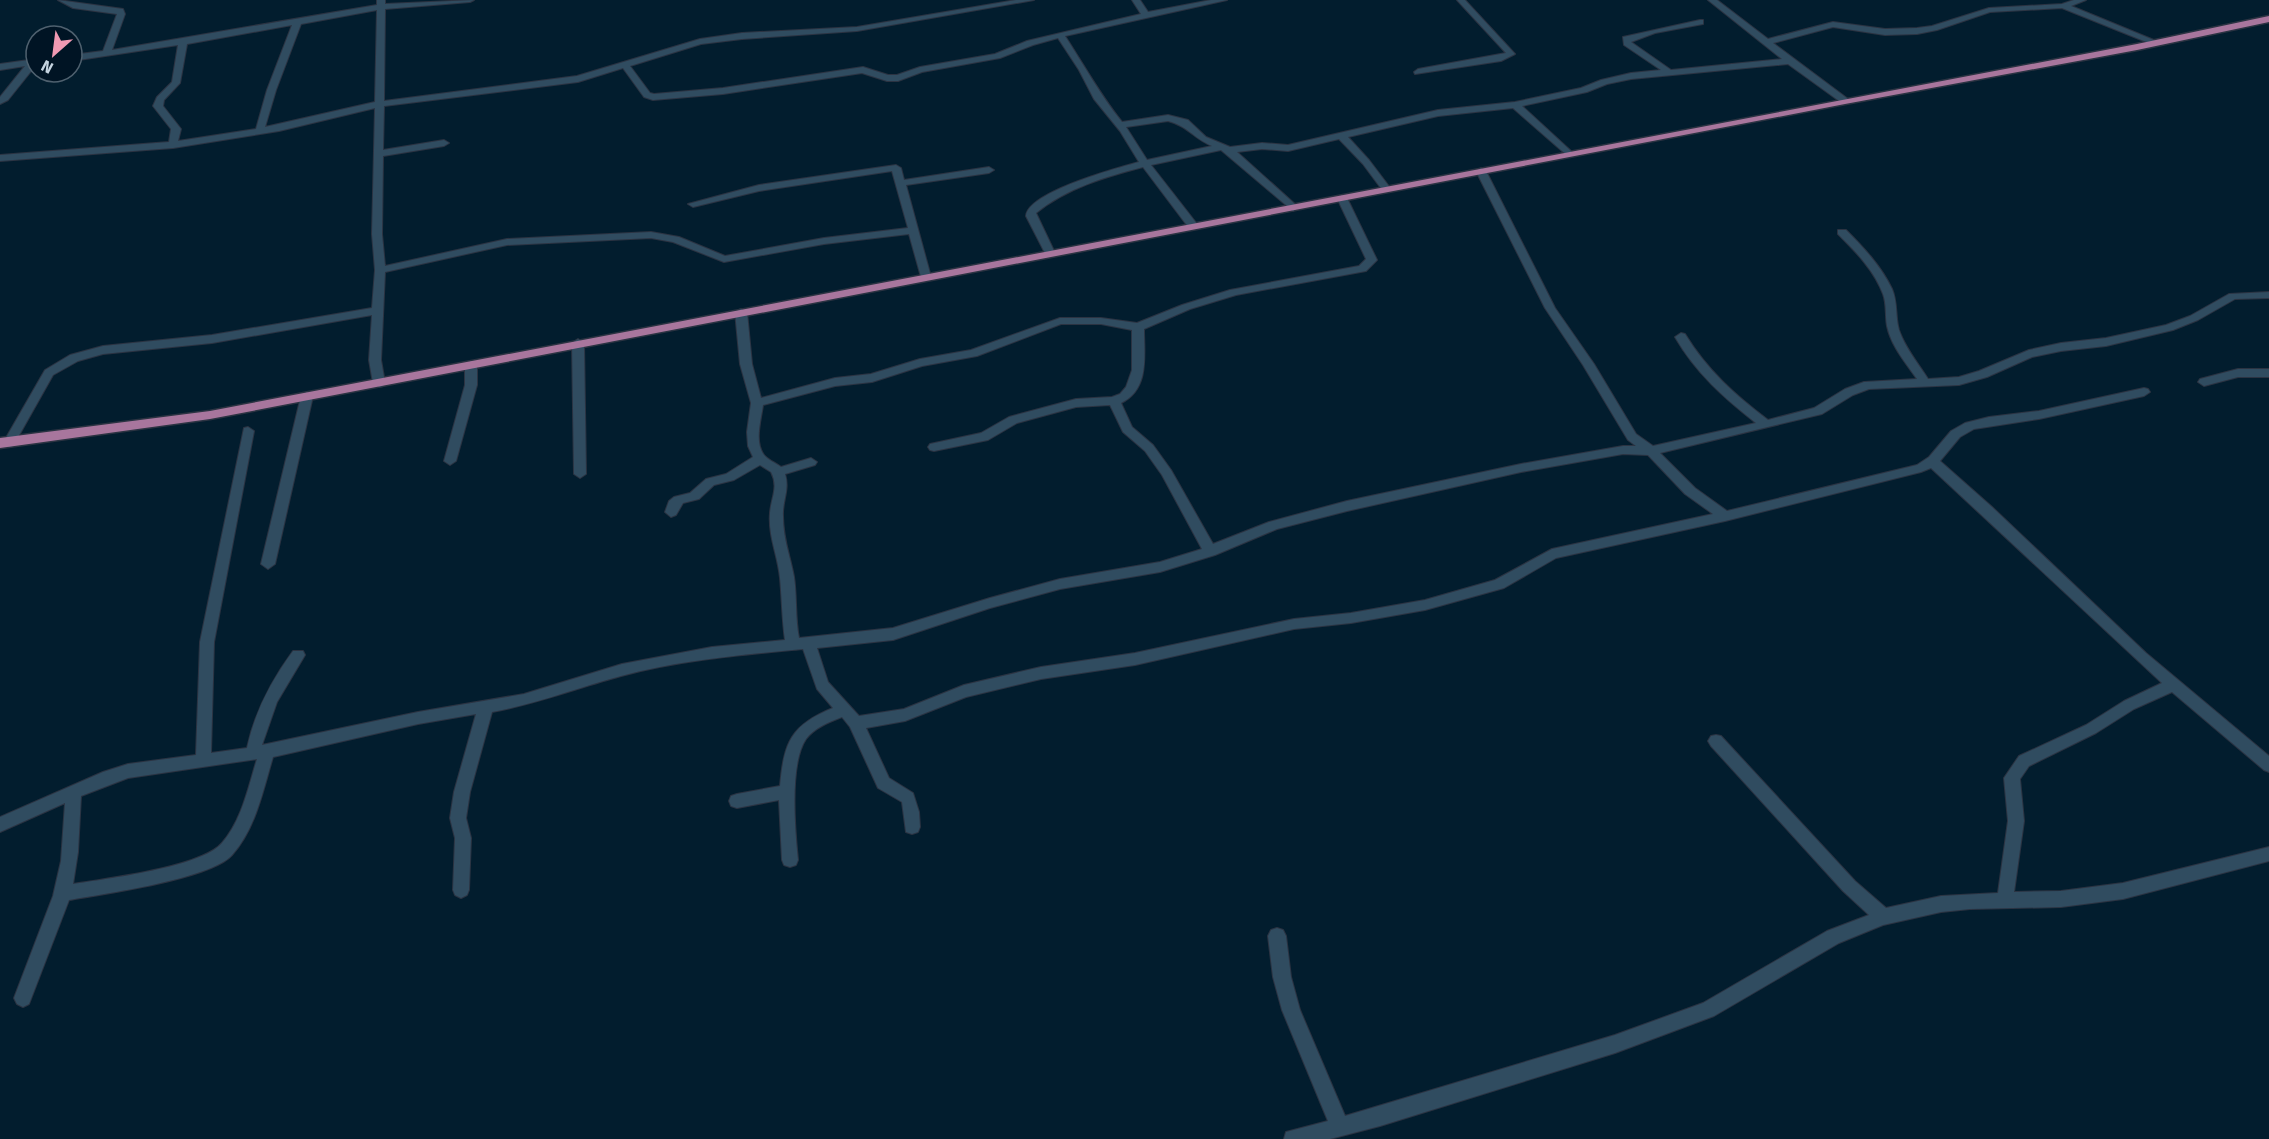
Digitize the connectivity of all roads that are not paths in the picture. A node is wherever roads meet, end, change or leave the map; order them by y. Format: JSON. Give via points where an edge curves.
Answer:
{"nodes":[{"id":1,"x":62,"y":0,"type":"edge"},
{"id":2,"x":470,"y":0,"type":"edge"},
{"id":3,"x":1030,"y":0,"type":"edge"},
{"id":4,"x":1136,"y":0,"type":"edge"},
{"id":5,"x":1223,"y":0,"type":"edge"},
{"id":6,"x":1461,"y":0,"type":"edge"},
{"id":7,"x":1712,"y":0,"type":"edge"},
{"id":8,"x":2082,"y":0,"type":"edge"},
{"id":9,"x":381,"y":4,"type":"edge"},
{"id":10,"x":2063,"y":6,"type":"junction"},
{"id":11,"x":1146,"y":15,"type":"junction"},
{"id":12,"x":2269,"y":19,"type":"edge"},
{"id":13,"x":297,"y":22,"type":"junction"},
{"id":14,"x":1700,"y":22,"type":"dead end"},
{"id":15,"x":1060,"y":35,"type":"junction"},
{"id":16,"x":183,"y":42,"type":"junction"},
{"id":17,"x":1768,"y":42,"type":"junction"},
{"id":18,"x":2157,"y":43,"type":"junction"},
{"id":19,"x":106,"y":53,"type":"junction"},
{"id":20,"x":84,"y":56,"type":"edge"},
{"id":21,"x":1788,"y":61,"type":"junction"},
{"id":22,"x":24,"y":64,"type":"edge"},
{"id":23,"x":624,"y":64,"type":"junction"},
{"id":24,"x":0,"y":67,"type":"edge"},
{"id":25,"x":1668,"y":71,"type":"junction"},
{"id":26,"x":1418,"y":72,"type":"dead end"},
{"id":27,"x":24,"y":75,"type":"edge"},
{"id":28,"x":0,"y":101,"type":"edge"},
{"id":29,"x":1845,"y":101,"type":"junction"},
{"id":30,"x":379,"y":104,"type":"junction"},
{"id":31,"x":1515,"y":105,"type":"junction"},
{"id":32,"x":1119,"y":125,"type":"junction"},
{"id":33,"x":261,"y":131,"type":"junction"},
{"id":34,"x":1342,"y":136,"type":"junction"},
{"id":35,"x":444,"y":143,"type":"dead end"},
{"id":36,"x":173,"y":145,"type":"junction"},
{"id":37,"x":1225,"y":148,"type":"junction"},
{"id":38,"x":378,"y":154,"type":"junction"},
{"id":39,"x":1569,"y":154,"type":"junction"},
{"id":40,"x":0,"y":158,"type":"edge"},
{"id":41,"x":1145,"y":164,"type":"junction"},
{"id":42,"x":989,"y":170,"type":"dead end"},
{"id":43,"x":1482,"y":171,"type":"junction"},
{"id":44,"x":901,"y":183,"type":"junction"},
{"id":45,"x":1386,"y":189,"type":"junction"},
{"id":46,"x":1342,"y":198,"type":"junction"},
{"id":47,"x":693,"y":204,"type":"dead end"},
{"id":48,"x":1293,"y":208,"type":"junction"},
{"id":49,"x":1193,"y":226,"type":"junction"},
{"id":50,"x":912,"y":231,"type":"junction"},
{"id":51,"x":1842,"y":232,"type":"dead end"},
{"id":52,"x":1050,"y":254,"type":"junction"},
{"id":53,"x":380,"y":270,"type":"junction"},
{"id":54,"x":926,"y":277,"type":"junction"},
{"id":55,"x":2269,"y":295,"type":"edge"},
{"id":56,"x":377,"y":311,"type":"junction"},
{"id":57,"x":741,"y":312,"type":"junction"},
{"id":58,"x":1137,"y":327,"type":"junction"},
{"id":59,"x":1681,"y":337,"type":"dead end"},
{"id":60,"x":578,"y":344,"type":"junction"},
{"id":61,"x":471,"y":365,"type":"junction"},
{"id":62,"x":2269,"y":373,"type":"edge"},
{"id":63,"x":2204,"y":382,"type":"dead end"},
{"id":64,"x":379,"y":383,"type":"junction"},
{"id":65,"x":1926,"y":384,"type":"junction"},
{"id":66,"x":2144,"y":392,"type":"dead end"},
{"id":67,"x":307,"y":396,"type":"junction"},
{"id":68,"x":1114,"y":401,"type":"junction"},
{"id":69,"x":757,"y":403,"type":"junction"},
{"id":70,"x":1766,"y":425,"type":"junction"},
{"id":71,"x":248,"y":431,"type":"dead end"},
{"id":72,"x":4,"y":443,"type":"edge"},
{"id":73,"x":934,"y":447,"type":"dead end"},
{"id":74,"x":1651,"y":451,"type":"junction"},
{"id":75,"x":760,"y":459,"type":"junction"},
{"id":76,"x":450,"y":461,"type":"dead end"},
{"id":77,"x":811,"y":462,"type":"dead end"},
{"id":78,"x":1933,"y":462,"type":"junction"},
{"id":79,"x":779,"y":472,"type":"junction"},
{"id":80,"x":580,"y":474,"type":"dead end"},
{"id":81,"x":671,"y":512,"type":"dead end"},
{"id":82,"x":1725,"y":516,"type":"junction"},
{"id":83,"x":1210,"y":551,"type":"junction"},
{"id":84,"x":268,"y":564,"type":"dead end"},
{"id":85,"x":808,"y":643,"type":"junction"},
{"id":86,"x":793,"y":645,"type":"junction"},
{"id":87,"x":298,"y":655,"type":"dead end"},
{"id":88,"x":2173,"y":685,"type":"junction"},
{"id":89,"x":486,"y":706,"type":"junction"},
{"id":90,"x":843,"y":710,"type":"junction"},
{"id":91,"x":856,"y":723,"type":"junction"},
{"id":92,"x":1716,"y":741,"type":"dead end"},
{"id":93,"x":260,"y":753,"type":"junction"},
{"id":94,"x":203,"y":760,"type":"junction"},
{"id":95,"x":2269,"y":765,"type":"edge"},
{"id":96,"x":74,"y":790,"type":"junction"},
{"id":97,"x":786,"y":792,"type":"junction"},
{"id":98,"x":737,"y":801,"type":"dead end"},
{"id":99,"x":0,"y":825,"type":"edge"},
{"id":100,"x":912,"y":827,"type":"dead end"},
{"id":101,"x":2269,"y":854,"type":"edge"},
{"id":102,"x":790,"y":860,"type":"dead end"},
{"id":103,"x":461,"y":890,"type":"dead end"},
{"id":104,"x":61,"y":893,"type":"junction"},
{"id":105,"x":2005,"y":899,"type":"junction"},
{"id":106,"x":1883,"y":917,"type":"junction"},
{"id":107,"x":1276,"y":936,"type":"dead end"},
{"id":108,"x":23,"y":998,"type":"dead end"},
{"id":109,"x":1340,"y":1127,"type":"junction"},
{"id":110,"x":1293,"y":1139,"type":"edge"}],
"edges":[{"from":1,"to":19,"type":"street","via":[[73,6],[120,11]]},
{"from":2,"to":9,"type":"street"},
{"from":3,"to":23,"type":"street","via":[[857,29],[700,42]]},
{"from":4,"to":11,"type":"street"},
{"from":5,"to":11,"type":"street"},
{"from":6,"to":26,"type":"street","via":[[1511,54]]},
{"from":7,"to":17,"type":"street"},
{"from":8,"to":10,"type":"street"},
{"from":9,"to":13,"type":"street"},
{"from":9,"to":30,"type":"street"},
{"from":10,"to":17,"type":"street","via":[[1989,10],[1917,31],[1885,32],[1833,24]]},
{"from":10,"to":18,"type":"street"},
{"from":11,"to":15,"type":"street"},
{"from":12,"to":18,"type":"main road"},
{"from":13,"to":16,"type":"street"},
{"from":13,"to":33,"type":"street","via":[[275,77]]},
{"from":14,"to":25,"type":"street","via":[[1626,39]]},
{"from":15,"to":23,"type":"street","via":[[997,56],[920,70],[898,78],[863,70],[653,97],[646,95]]},
{"from":15,"to":32,"type":"street","via":[[1098,99]]},
{"from":16,"to":19,"type":"street"},
{"from":16,"to":36,"type":"street","via":[[176,83],[158,106],[176,129]]},
{"from":17,"to":21,"type":"street"},
{"from":18,"to":29,"type":"main road"},
{"from":19,"to":20,"type":"street"},
{"from":21,"to":25,"type":"street"},
{"from":21,"to":29,"type":"street"},
{"from":22,"to":24,"type":"street"},
{"from":23,"to":30,"type":"street","via":[[569,80]]},
{"from":25,"to":31,"type":"street","via":[[1613,80]]},
{"from":27,"to":28,"type":"street"},
{"from":29,"to":39,"type":"main road"},
{"from":30,"to":33,"type":"street"},
{"from":30,"to":38,"type":"street"},
{"from":31,"to":34,"type":"street","via":[[1438,113]]},
{"from":31,"to":39,"type":"street"},
{"from":32,"to":37,"type":"street","via":[[1178,119],[1203,139]]},
{"from":32,"to":41,"type":"street"},
{"from":33,"to":36,"type":"street"},
{"from":34,"to":37,"type":"street","via":[[1288,148]]},
{"from":34,"to":45,"type":"street"},
{"from":35,"to":38,"type":"street"},
{"from":36,"to":40,"type":"street"},
{"from":37,"to":41,"type":"street"},
{"from":37,"to":48,"type":"street"},
{"from":38,"to":53,"type":"street"},
{"from":39,"to":43,"type":"main road"},
{"from":41,"to":49,"type":"street"},
{"from":41,"to":52,"type":"street","via":[[1080,184],[1033,210],[1031,216]]},
{"from":42,"to":44,"type":"street"},
{"from":43,"to":45,"type":"main road"},
{"from":43,"to":74,"type":"street","via":[[1550,308],[1632,437]]},
{"from":44,"to":47,"type":"street","via":[[896,168],[889,167],[759,188]]},
{"from":44,"to":50,"type":"street"},
{"from":45,"to":46,"type":"main road"},
{"from":46,"to":48,"type":"main road"},
{"from":46,"to":58,"type":"street","via":[[1372,260],[1368,265],[1344,273],[1225,294]]},
{"from":48,"to":49,"type":"main road"},
{"from":49,"to":52,"type":"main road"},
{"from":50,"to":53,"type":"street","via":[[724,259],[694,245],[660,236],[507,242]]},
{"from":50,"to":54,"type":"street"},
{"from":51,"to":65,"type":"street","via":[[1869,260],[1890,296],[1893,331]]},
{"from":52,"to":54,"type":"main road"},
{"from":53,"to":56,"type":"street"},
{"from":54,"to":57,"type":"main road"},
{"from":55,"to":65,"type":"street","via":[[2232,296],[2169,328],[2029,354],[1959,381]]},
{"from":56,"to":64,"type":"street","via":[[375,360]]},
{"from":56,"to":72,"type":"street","via":[[212,339],[103,350],[74,358],[49,373]]},
{"from":57,"to":60,"type":"main road"},
{"from":57,"to":69,"type":"street","via":[[746,364]]},
{"from":58,"to":68,"type":"street","via":[[1133,387],[1122,399]]},
{"from":58,"to":69,"type":"street","via":[[1101,321],[1060,321],[989,349]]},
{"from":59,"to":70,"type":"street","via":[[1689,353],[1719,388]]},
{"from":60,"to":61,"type":"main road"},
{"from":60,"to":80,"type":"street"},
{"from":61,"to":64,"type":"main road"},
{"from":61,"to":76,"type":"street","via":[[471,385]]},
{"from":62,"to":63,"type":"street","via":[[2238,373]]},
{"from":64,"to":67,"type":"main road"},
{"from":65,"to":70,"type":"street","via":[[1860,387],[1818,411]]},
{"from":66,"to":78,"type":"street","via":[[1962,430]]},
{"from":67,"to":72,"type":"main road","via":[[132,427]]},
{"from":67,"to":84,"type":"street"},
{"from":68,"to":73,"type":"street","via":[[1076,403],[1013,420],[984,437]]},
{"from":68,"to":83,"type":"street","via":[[1127,429],[1149,448],[1167,473]]},
{"from":69,"to":75,"type":"street","via":[[753,441]]},
{"from":70,"to":74,"type":"street"},
{"from":71,"to":94,"type":"street","via":[[207,642]]},
{"from":74,"to":82,"type":"street","via":[[1690,490]]},
{"from":74,"to":83,"type":"street","via":[[1623,450],[1578,458],[1347,506],[1274,525]]},
{"from":75,"to":79,"type":"street"},
{"from":75,"to":81,"type":"street","via":[[730,477],[710,482],[694,496],[679,500]]},
{"from":77,"to":79,"type":"street"},
{"from":78,"to":82,"type":"street"},
{"from":78,"to":88,"type":"street"},
{"from":79,"to":86,"type":"street","via":[[782,488],[776,513],[778,544],[787,577]]},
{"from":82,"to":91,"type":"street","via":[[1552,554],[1499,584],[1425,605],[1294,624],[1135,659],[1041,673],[964,691],[905,715]]},
{"from":83,"to":85,"type":"street","via":[[1160,567],[1050,587],[893,634]]},
{"from":85,"to":86,"type":"street"},
{"from":85,"to":90,"type":"street","via":[[822,685]]},
{"from":86,"to":89,"type":"street","via":[[735,649],[622,670],[524,700]]},
{"from":87,"to":93,"type":"street","via":[[270,695],[259,725]]},
{"from":88,"to":95,"type":"street"},
{"from":88,"to":105,"type":"street","via":[[2024,761],[2012,778],[2016,821]]},
{"from":89,"to":93,"type":"street"},
{"from":89,"to":103,"type":"street","via":[[458,818],[463,838]]},
{"from":90,"to":91,"type":"street"},
{"from":90,"to":97,"type":"street","via":[[800,735],[794,746]]},
{"from":91,"to":100,"type":"street","via":[[883,783],[909,798]]},
{"from":92,"to":106,"type":"street","via":[[1849,886]]},
{"from":93,"to":94,"type":"street"},
{"from":93,"to":104,"type":"street","via":[[248,808],[227,850],[215,859],[154,877]]},
{"from":94,"to":96,"type":"street","via":[[128,771]]},
{"from":96,"to":99,"type":"street"},
{"from":96,"to":104,"type":"street","via":[[69,861]]},
{"from":97,"to":98,"type":"street"},
{"from":97,"to":102,"type":"street"},
{"from":101,"to":105,"type":"street","via":[[2123,891],[2061,899]]},
{"from":104,"to":108,"type":"street"},
{"from":105,"to":106,"type":"street","via":[[1941,904]]},
{"from":106,"to":109,"type":"street","via":[[1833,937],[1708,1010],[1615,1044]]},
{"from":107,"to":109,"type":"street","via":[[1291,1010]]},
{"from":109,"to":110,"type":"street"}]}
